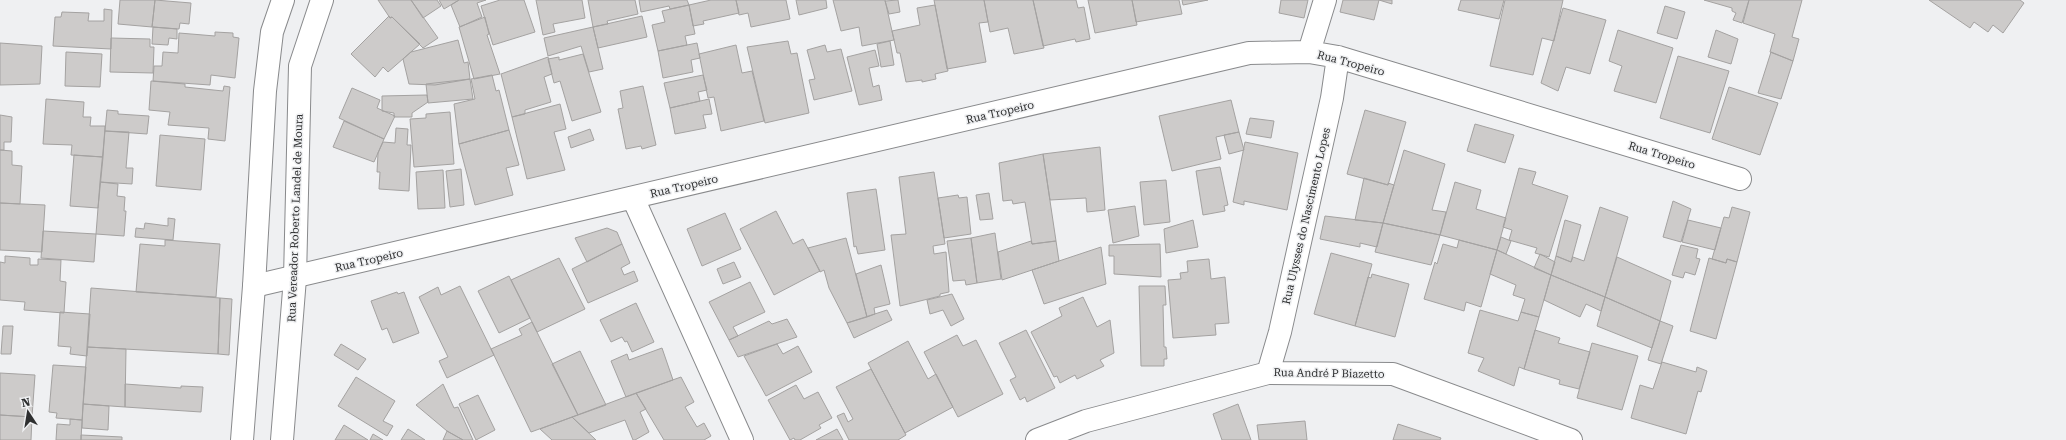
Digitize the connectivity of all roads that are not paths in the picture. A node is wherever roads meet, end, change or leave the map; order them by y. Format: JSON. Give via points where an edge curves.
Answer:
{"nodes":[{"id":1,"x":283,"y":0,"type":"edge"},
{"id":2,"x":322,"y":0,"type":"edge"},
{"id":3,"x":1325,"y":0,"type":"edge"},
{"id":4,"x":1309,"y":52,"type":"junction"},
{"id":5,"x":1338,"y":57,"type":"junction"},
{"id":6,"x":1740,"y":179,"type":"dead end"},
{"id":7,"x":633,"y":198,"type":"junction"},
{"id":8,"x":295,"y":278,"type":"junction"},
{"id":9,"x":254,"y":286,"type":"junction"},
{"id":10,"x":1268,"y":373,"type":"junction"},
{"id":11,"x":242,"y":440,"type":"edge"},
{"id":12,"x":282,"y":440,"type":"edge"},
{"id":13,"x":742,"y":440,"type":"edge"},
{"id":14,"x":1037,"y":440,"type":"edge"},
{"id":15,"x":1571,"y":440,"type":"edge"}],
"edges":[{"from":1,"to":9,"type":"street","via":[[272,32],[265,91]]},
{"from":2,"to":8,"type":"street","name":"Rua Vereador Roberto Landel de Moura","via":[[300,66]]},
{"from":3,"to":4,"type":"street"},
{"from":4,"to":5,"type":"street","name":"Rua Tropeiro"},
{"from":4,"to":7,"type":"street","name":"Rua Tropeiro","via":[[1249,53]]},
{"from":5,"to":6,"type":"street","name":"Rua Tropeiro"},
{"from":5,"to":10,"type":"street","name":"Rua Ulysses do Nascimento Lopes","via":[[1332,98],[1280,332]]},
{"from":7,"to":8,"type":"street","name":"Rua Tropeiro"},
{"from":7,"to":13,"type":"street"},
{"from":8,"to":9,"type":"street","name":"Rua Tropeiro"},
{"from":8,"to":12,"type":"street","name":"Rua Vereador Roberto Landel de Moura"},
{"from":9,"to":11,"type":"street"},
{"from":10,"to":14,"type":"street","name":"Rua André P Biazetto","via":[[1086,421]]},
{"from":10,"to":15,"type":"street","name":"Rua André P Biazetto","via":[[1393,374]]}]}
